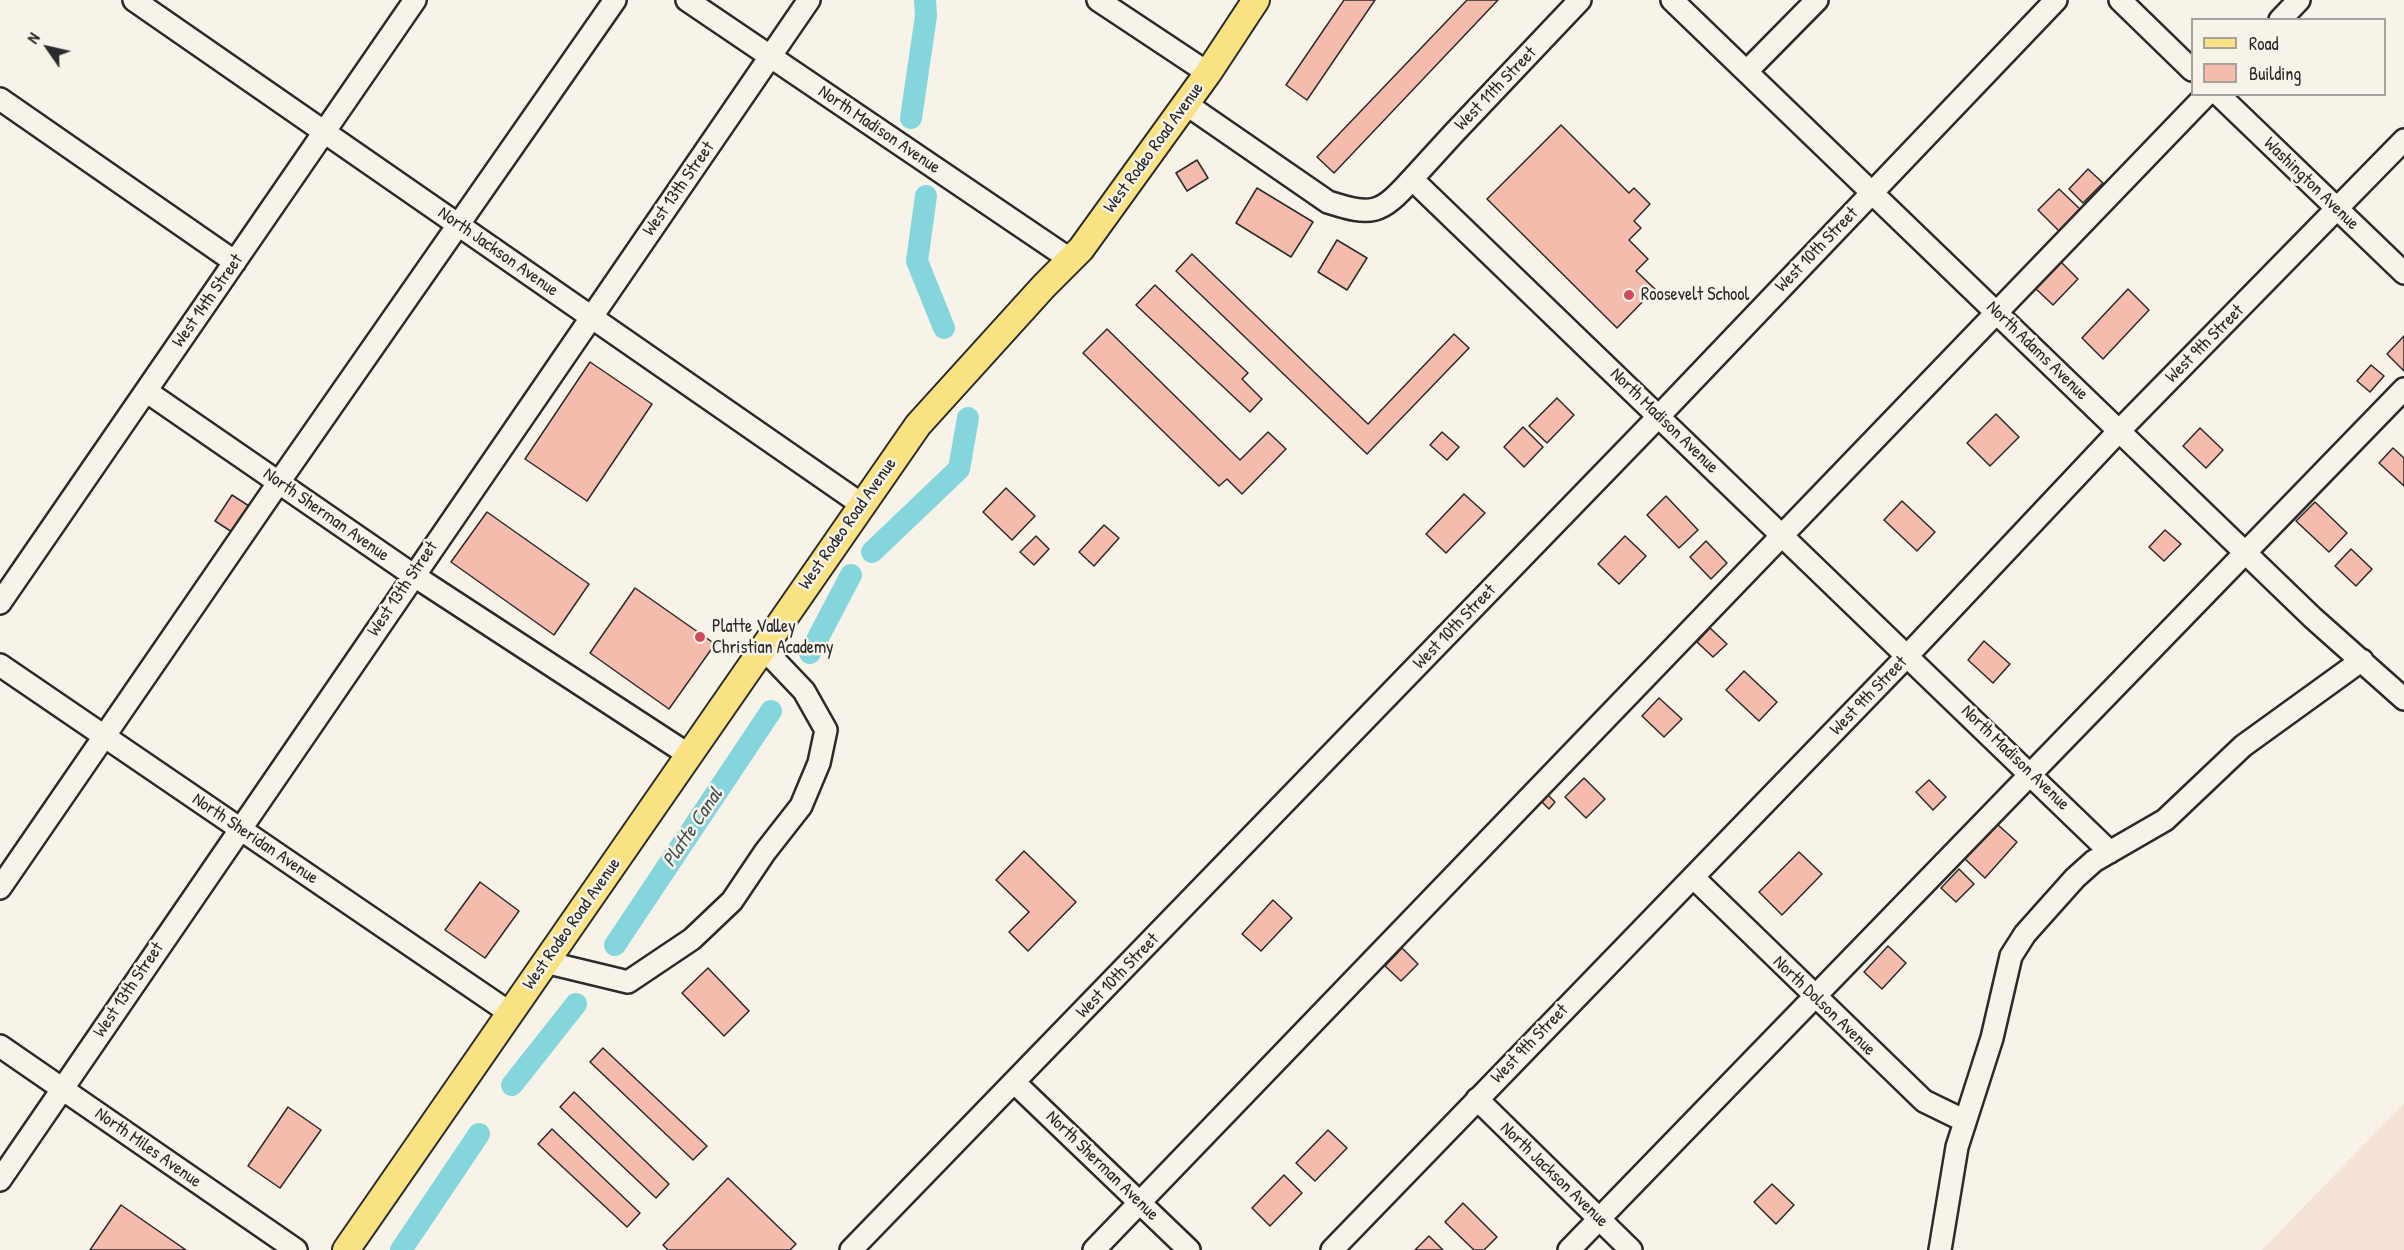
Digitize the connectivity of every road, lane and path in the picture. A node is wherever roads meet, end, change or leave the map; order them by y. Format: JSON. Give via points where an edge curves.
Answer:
{"nodes":[{"id":1,"x":134,"y":0,"type":"edge"},
{"id":2,"x":415,"y":0,"type":"edge"},
{"id":3,"x":615,"y":0,"type":"edge"},
{"id":4,"x":687,"y":0,"type":"edge"},
{"id":5,"x":809,"y":0,"type":"edge"},
{"id":6,"x":1098,"y":0,"type":"edge"},
{"id":7,"x":1256,"y":0,"type":"edge"},
{"id":8,"x":1580,"y":0,"type":"edge"},
{"id":9,"x":1672,"y":0,"type":"edge"},
{"id":10,"x":1817,"y":0,"type":"edge"},
{"id":11,"x":2056,"y":0,"type":"edge"},
{"id":12,"x":2120,"y":0,"type":"edge"},
{"id":13,"x":2299,"y":0,"type":"edge"},
{"id":14,"x":2282,"y":18,"type":"edge"},
{"id":15,"x":771,"y":56,"type":"junction"},
{"id":16,"x":2191,"y":68,"type":"edge"},
{"id":17,"x":1747,"y":71,"type":"junction"},
{"id":18,"x":1208,"y":73,"type":"junction"},
{"id":19,"x":2205,"y":96,"type":"edge"},
{"id":20,"x":2220,"y":96,"type":"edge"},
{"id":21,"x":0,"y":99,"type":"edge"},
{"id":22,"x":1186,"y":104,"type":"junction"},
{"id":23,"x":325,"y":132,"type":"junction"},
{"id":24,"x":2404,"y":140,"type":"edge"},
{"id":25,"x":1412,"y":179,"type":"junction"},
{"id":26,"x":1872,"y":192,"type":"junction"},
{"id":27,"x":2338,"y":210,"type":"junction"},
{"id":28,"x":458,"y":225,"type":"junction"},
{"id":29,"x":1071,"y":260,"type":"junction"},
{"id":30,"x":235,"y":262,"type":"junction"},
{"id":31,"x":2404,"y":273,"type":"edge"},
{"id":32,"x":1996,"y":313,"type":"junction"},
{"id":33,"x":591,"y":317,"type":"junction"},
{"id":34,"x":2404,"y":390,"type":"edge"},
{"id":35,"x":146,"y":391,"type":"junction"},
{"id":36,"x":1659,"y":416,"type":"junction"},
{"id":37,"x":2119,"y":431,"type":"junction"},
{"id":38,"x":279,"y":482,"type":"junction"},
{"id":39,"x":861,"y":504,"type":"junction"},
{"id":40,"x":1783,"y":535,"type":"junction"},
{"id":41,"x":2246,"y":554,"type":"junction"},
{"id":42,"x":413,"y":575,"type":"junction"},
{"id":43,"x":0,"y":603,"type":"edge"},
{"id":44,"x":763,"y":648,"type":"junction"},
{"id":45,"x":1908,"y":655,"type":"junction"},
{"id":46,"x":2362,"y":660,"type":"junction"},
{"id":47,"x":0,"y":665,"type":"edge"},
{"id":48,"x":2404,"y":699,"type":"edge"},
{"id":49,"x":104,"y":736,"type":"junction"},
{"id":50,"x":688,"y":755,"type":"junction"},
{"id":51,"x":2032,"y":774,"type":"junction"},
{"id":52,"x":239,"y":828,"type":"junction"},
{"id":53,"x":2110,"y":852,"type":"junction"},
{"id":54,"x":1693,"y":877,"type":"junction"},
{"id":55,"x":0,"y":888,"type":"edge"},
{"id":56,"x":545,"y":962,"type":"junction"},
{"id":57,"x":1815,"y":997,"type":"junction"},
{"id":58,"x":510,"y":1013,"type":"junction"},
{"id":59,"x":0,"y":1046,"type":"edge"},
{"id":60,"x":1015,"y":1083,"type":"junction"},
{"id":61,"x":62,"y":1088,"type":"junction"},
{"id":62,"x":1477,"y":1099,"type":"junction"},
{"id":63,"x":1965,"y":1121,"type":"junction"},
{"id":64,"x":0,"y":1179,"type":"edge"},
{"id":65,"x":1140,"y":1202,"type":"junction"},
{"id":66,"x":1599,"y":1219,"type":"junction"},
{"id":67,"x":296,"y":1250,"type":"edge"},
{"id":68,"x":346,"y":1250,"type":"edge"},
{"id":69,"x":851,"y":1250,"type":"edge"},
{"id":70,"x":1094,"y":1250,"type":"edge"},
{"id":71,"x":1189,"y":1250,"type":"edge"},
{"id":72,"x":1332,"y":1250,"type":"edge"},
{"id":73,"x":1569,"y":1250,"type":"edge"},
{"id":74,"x":1631,"y":1250,"type":"edge"},
{"id":75,"x":1940,"y":1250,"type":"edge"}],
"edges":[{"from":1,"to":23,"type":"street","name":"North Jackson Avenue"},
{"from":2,"to":23,"type":"street","name":"West 14th Street"},
{"from":3,"to":28,"type":"street"},
{"from":4,"to":15,"type":"street","name":"North Madison Avenue"},
{"from":5,"to":15,"type":"street","name":"West 13th Street"},
{"from":6,"to":18,"type":"street"},
{"from":7,"to":18,"type":"main road","name":"West Rodeo Road Avenue"},
{"from":8,"to":25,"type":"street","name":"West 11th Street"},
{"from":9,"to":17,"type":"street","name":"North Adams Avenue"},
{"from":10,"to":17,"type":"street"},
{"from":11,"to":26,"type":"street","name":"West 10th Street"},
{"from":12,"to":16,"type":"street"},
{"from":13,"to":14,"type":"street"},
{"from":15,"to":29,"type":"street","name":"North Madison Avenue"},
{"from":15,"to":33,"type":"street","name":"West 13th Street"},
{"from":17,"to":26,"type":"street","name":"North Adams Avenue"},
{"from":18,"to":22,"type":"main road","name":"West Rodeo Road Avenue"},
{"from":19,"to":32,"type":"street"},
{"from":20,"to":27,"type":"street","name":"Washington Avenue"},
{"from":21,"to":30,"type":"street"},
{"from":22,"to":25,"type":"street","via":[[1328,202],[1355,211],[1376,211]]},
{"from":22,"to":29,"type":"main road","name":"West Rodeo Road Avenue"},
{"from":23,"to":28,"type":"street","name":"North Jackson Avenue"},
{"from":23,"to":30,"type":"street","name":"West 14th Street"},
{"from":24,"to":27,"type":"street","name":"West 9th Street"},
{"from":25,"to":36,"type":"street","name":"North Madison Avenue"},
{"from":26,"to":32,"type":"street","name":"North Adams Avenue"},
{"from":26,"to":36,"type":"street","name":"West 10th Street"},
{"from":27,"to":31,"type":"street","name":"Washington Avenue"},
{"from":27,"to":37,"type":"street","name":"West 9th Street"},
{"from":28,"to":33,"type":"street","name":"North Jackson Avenue"},
{"from":28,"to":38,"type":"street"},
{"from":29,"to":39,"type":"main road","name":"West Rodeo Road Avenue","via":[[918,425]]},
{"from":30,"to":35,"type":"street","name":"West 14th Street"},
{"from":32,"to":37,"type":"street","name":"North Adams Avenue"},
{"from":32,"to":40,"type":"street"},
{"from":33,"to":39,"type":"street","name":"North Jackson Avenue"},
{"from":33,"to":42,"type":"street","name":"West 13th Street"},
{"from":34,"to":41,"type":"street"},
{"from":35,"to":38,"type":"street","name":"North Sherman Avenue"},
{"from":35,"to":43,"type":"street","name":"West 14th Street"},
{"from":36,"to":40,"type":"street","name":"North Madison Avenue"},
{"from":36,"to":60,"type":"street","name":"West 10th Street"},
{"from":37,"to":41,"type":"street","name":"North Adams Avenue"},
{"from":37,"to":45,"type":"street","name":"West 9th Street"},
{"from":38,"to":42,"type":"street","name":"North Sherman Avenue"},
{"from":38,"to":49,"type":"street"},
{"from":39,"to":44,"type":"main road","name":"West Rodeo Road Avenue"},
{"from":40,"to":45,"type":"street","name":"North Madison Avenue"},
{"from":40,"to":65,"type":"street"},
{"from":41,"to":46,"type":"street","name":"North Adams Avenue"},
{"from":41,"to":51,"type":"street"},
{"from":42,"to":50,"type":"street","name":"North Sherman Avenue"},
{"from":42,"to":52,"type":"street","name":"West 13th Street"},
{"from":44,"to":50,"type":"main road","name":"West Rodeo Road Avenue"},
{"from":44,"to":56,"type":"street","via":[[804,690],[826,730],[819,763],[801,806],[732,902],[692,939],[628,982]]},
{"from":45,"to":51,"type":"street","name":"North Madison Avenue"},
{"from":45,"to":54,"type":"street","name":"West 9th Street"},
{"from":46,"to":48,"type":"street","name":"North Adams Avenue"},
{"from":46,"to":53,"type":"street","via":[[2243,746],[2165,820]]},
{"from":47,"to":49,"type":"street","name":"North Sheridan Avenue"},
{"from":49,"to":52,"type":"street","name":"North Sheridan Avenue"},
{"from":49,"to":55,"type":"street"},
{"from":50,"to":56,"type":"main road","name":"West Rodeo Road Avenue"},
{"from":51,"to":53,"type":"street","name":"North Madison Avenue"},
{"from":51,"to":57,"type":"street"},
{"from":52,"to":58,"type":"street","name":"North Sheridan Avenue"},
{"from":52,"to":61,"type":"street","name":"West 13th Street"},
{"from":53,"to":63,"type":"street","via":[[2075,878],[2025,934],[2011,956],[1992,1038]]},
{"from":54,"to":57,"type":"street","name":"North Dolson Avenue"},
{"from":54,"to":62,"type":"street","name":"West 9th Street"},
{"from":56,"to":58,"type":"main road","name":"West Rodeo Road Avenue"},
{"from":57,"to":63,"type":"street","name":"North Dolson Avenue","via":[[1924,1101]]},
{"from":57,"to":66,"type":"street"},
{"from":58,"to":68,"type":"main road","name":"West Rodeo Road Avenue"},
{"from":59,"to":61,"type":"street","name":"North Miles Avenue"},
{"from":60,"to":65,"type":"street","name":"North Sherman Avenue"},
{"from":60,"to":69,"type":"street","name":"West 10th Street"},
{"from":61,"to":64,"type":"street","name":"West 13th Street"},
{"from":61,"to":67,"type":"street","name":"North Miles Avenue"},
{"from":62,"to":66,"type":"street","name":"North Jackson Avenue"},
{"from":62,"to":72,"type":"street","name":"West 9th Street"},
{"from":63,"to":75,"type":"street"},
{"from":65,"to":70,"type":"street"},
{"from":65,"to":71,"type":"street","name":"North Sherman Avenue"},
{"from":66,"to":73,"type":"street"},
{"from":66,"to":74,"type":"street","name":"North Jackson Avenue"}]}
